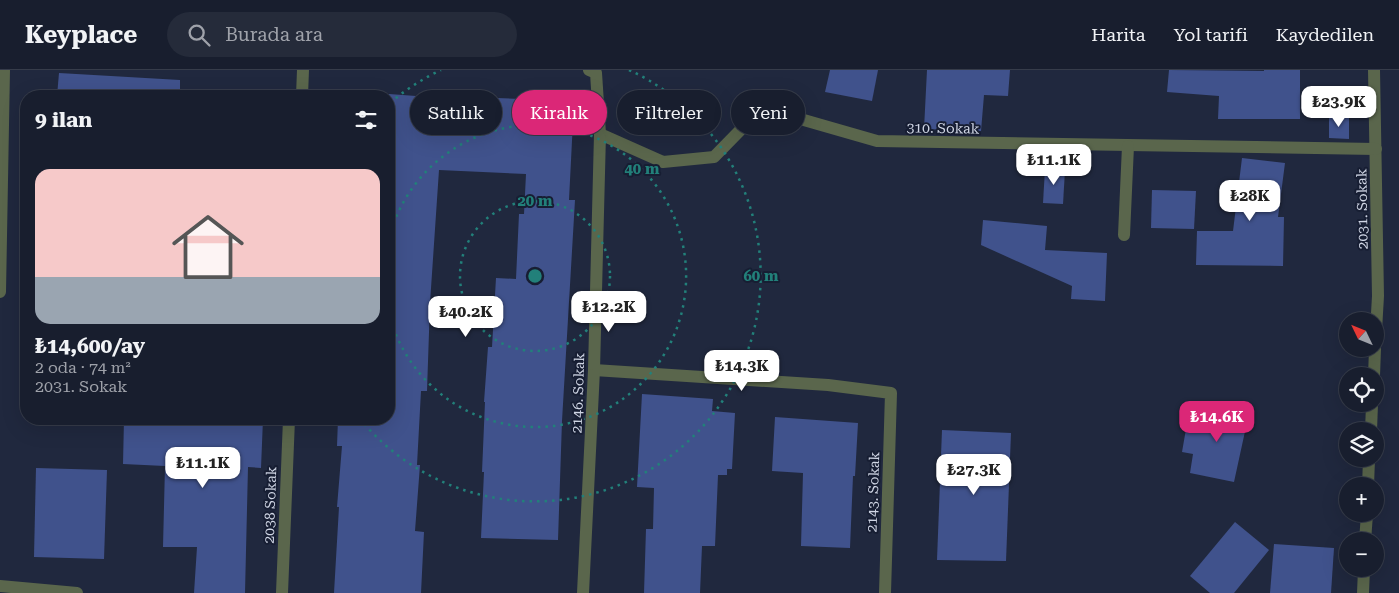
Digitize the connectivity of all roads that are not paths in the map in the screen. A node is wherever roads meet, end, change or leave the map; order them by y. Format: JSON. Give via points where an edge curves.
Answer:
{"nodes":[{"id":1,"x":4,"y":70,"type":"edge"},
{"id":2,"x":303,"y":70,"type":"edge"},
{"id":3,"x":1374,"y":70,"type":"edge"},
{"id":4,"x":592,"y":72,"type":"edge"},
{"id":5,"x":302,"y":90,"type":"edge"},
{"id":6,"x":594,"y":90,"type":"edge"},
{"id":7,"x":600,"y":135,"type":"edge"},
{"id":8,"x":602,"y":135,"type":"edge"},
{"id":9,"x":1128,"y":146,"type":"junction"},
{"id":10,"x":1376,"y":149,"type":"junction"},
{"id":11,"x":1124,"y":235,"type":"dead end"},
{"id":12,"x":0,"y":292,"type":"edge"},
{"id":13,"x":1377,"y":312,"type":"edge"},
{"id":14,"x":594,"y":370,"type":"junction"},
{"id":15,"x":289,"y":425,"type":"edge"},
{"id":16,"x":1364,"y":577,"type":"edge"},
{"id":17,"x":0,"y":586,"type":"edge"},
{"id":18,"x":77,"y":593,"type":"edge"},
{"id":19,"x":282,"y":593,"type":"edge"},
{"id":20,"x":583,"y":593,"type":"edge"},
{"id":21,"x":885,"y":593,"type":"edge"},
{"id":22,"x":1363,"y":593,"type":"edge"}],
"edges":[{"from":1,"to":12,"type":"street"},
{"from":2,"to":5,"type":"street"},
{"from":3,"to":10,"type":"street","name":"2031. Sokak"},
{"from":4,"to":6,"type":"street","name":"2146. Sokak"},
{"from":7,"to":14,"type":"street","name":"2146. Sokak"},
{"from":8,"to":9,"type":"street","name":"310. Sokak","via":[[663,162],[714,157],[762,108],[877,142]]},
{"from":9,"to":10,"type":"street","name":"310. Sokak"},
{"from":9,"to":11,"type":"street"},
{"from":10,"to":13,"type":"street","name":"2031. Sokak"},
{"from":14,"to":20,"type":"street","name":"2146. Sokak"},
{"from":14,"to":21,"type":"street","name":"2143. Sokak","via":[[828,385],[891,393]]},
{"from":15,"to":19,"type":"street","name":"2038 Sokak"},
{"from":16,"to":22,"type":"street"},
{"from":17,"to":18,"type":"street"}]}
